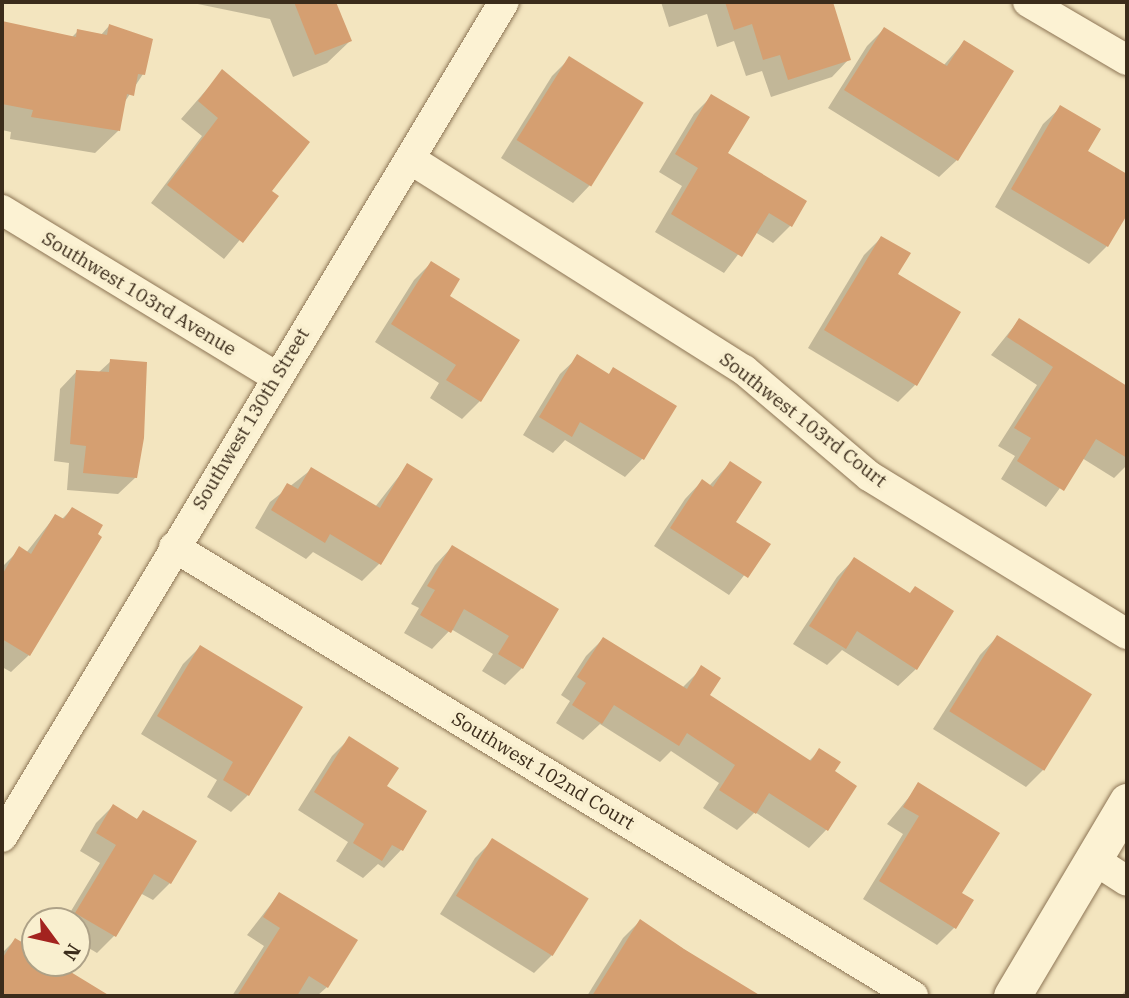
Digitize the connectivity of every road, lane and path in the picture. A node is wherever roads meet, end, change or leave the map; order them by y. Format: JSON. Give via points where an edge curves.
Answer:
{"nodes":[{"id":1,"x":504,"y":2,"type":"edge"},
{"id":2,"x":1028,"y":2,"type":"edge"},
{"id":3,"x":1127,"y":60,"type":"edge"},
{"id":4,"x":410,"y":159,"type":"junction"},
{"id":5,"x":2,"y":210,"type":"edge"},
{"id":6,"x":277,"y":377,"type":"junction"},
{"id":7,"x":174,"y":547,"type":"junction"},
{"id":8,"x":1127,"y":634,"type":"edge"},
{"id":9,"x":1127,"y":802,"type":"edge"},
{"id":10,"x":2,"y":837,"type":"edge"},
{"id":11,"x":1093,"y":859,"type":"junction"},
{"id":12,"x":1127,"y":881,"type":"edge"},
{"id":13,"x":913,"y":996,"type":"edge"},
{"id":14,"x":1012,"y":996,"type":"edge"}],
"edges":[{"from":1,"to":4,"type":"street","name":"Southwest 130th Street"},
{"from":2,"to":3,"type":"street"},
{"from":4,"to":6,"type":"street","name":"Southwest 130th Street"},
{"from":4,"to":8,"type":"street","name":"Southwest 103rd Court","via":[[744,370],[869,476]]},
{"from":5,"to":6,"type":"street","name":"Southwest 103rd Avenue"},
{"from":6,"to":7,"type":"street","name":"Southwest 130th Street"},
{"from":7,"to":10,"type":"street","name":"Southwest 130th Street"},
{"from":7,"to":13,"type":"street","name":"Southwest 102nd Court"},
{"from":9,"to":11,"type":"street"},
{"from":11,"to":12,"type":"street"},
{"from":11,"to":14,"type":"street"}]}
